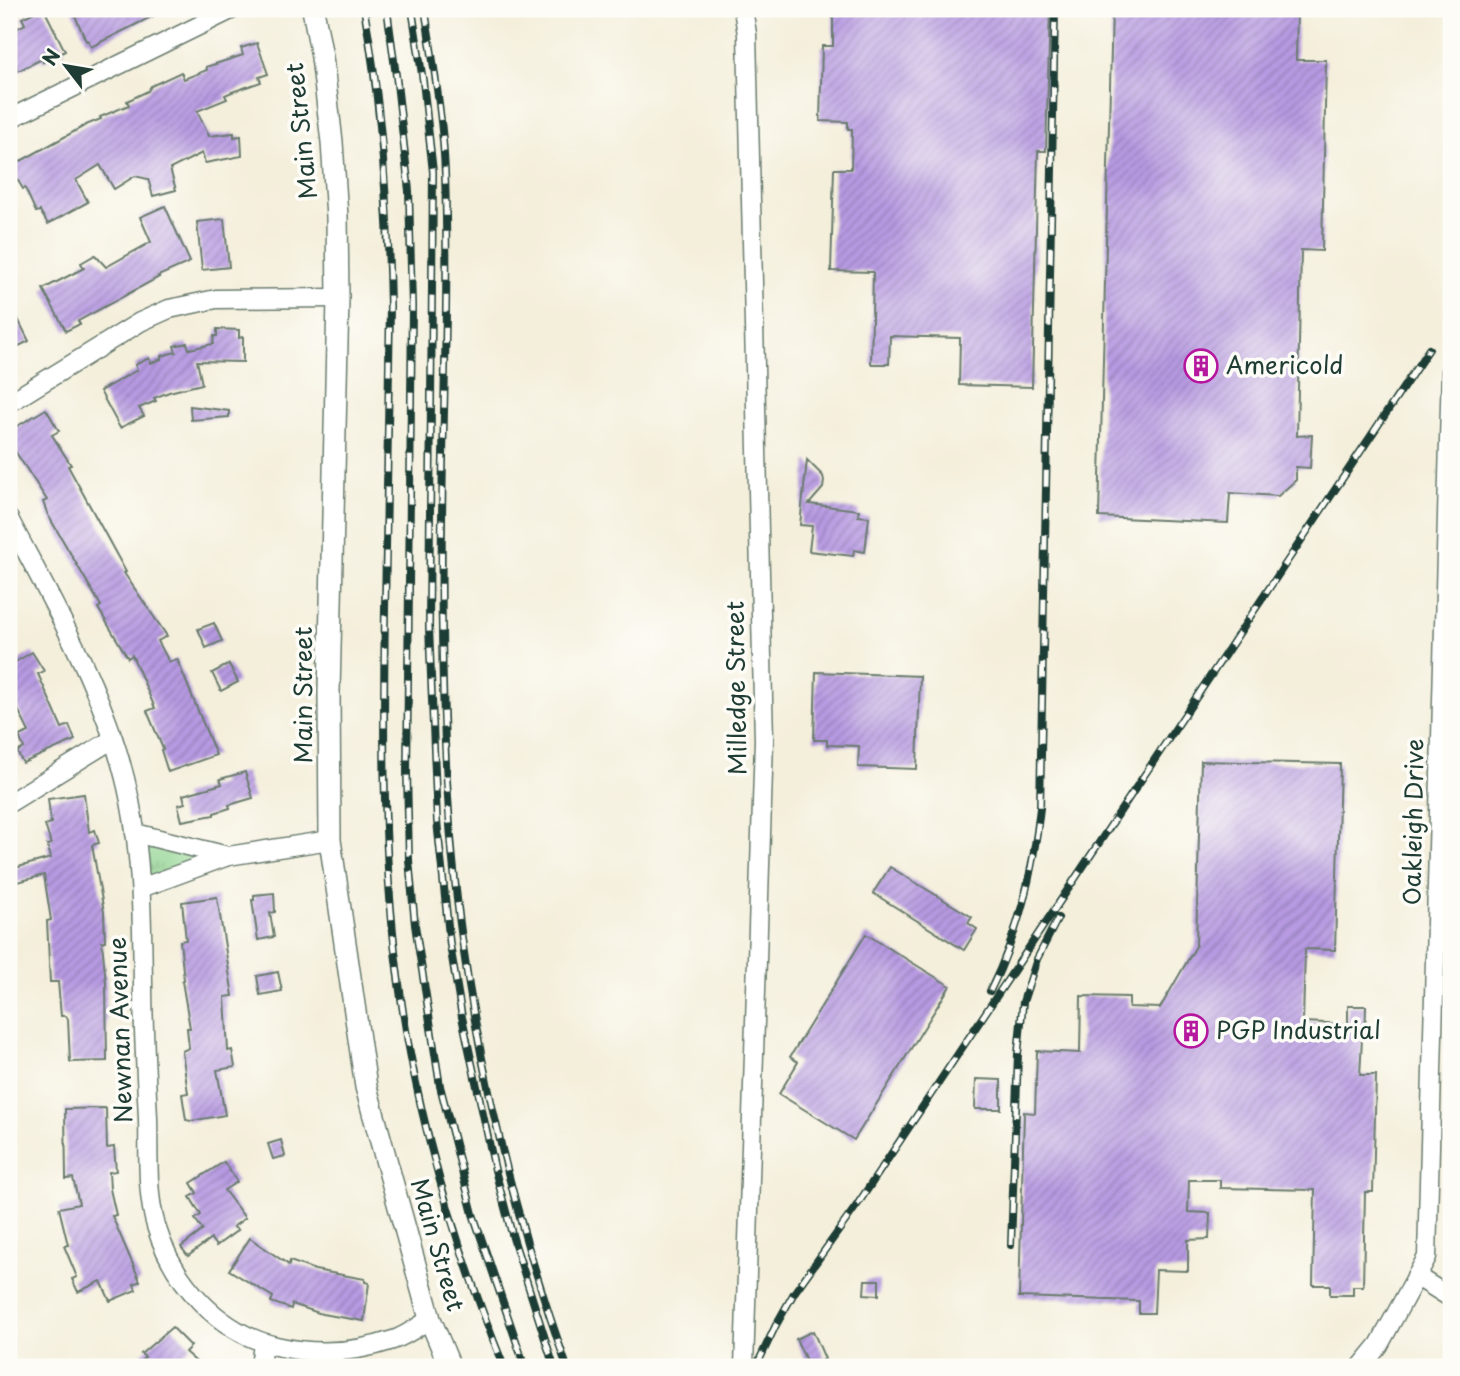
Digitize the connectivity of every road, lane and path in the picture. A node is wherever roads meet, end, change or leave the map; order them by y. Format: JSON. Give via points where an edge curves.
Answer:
{"nodes":[{"id":1,"x":233,"y":9,"type":"edge"},
{"id":2,"x":313,"y":9,"type":"edge"},
{"id":3,"x":743,"y":9,"type":"edge"},
{"id":4,"x":9,"y":119,"type":"edge"},
{"id":5,"x":338,"y":298,"type":"junction"},
{"id":6,"x":1451,"y":367,"type":"edge"},
{"id":7,"x":9,"y":403,"type":"edge"},
{"id":8,"x":9,"y":519,"type":"edge"},
{"id":9,"x":113,"y":739,"type":"junction"},
{"id":10,"x":9,"y":803,"type":"edge"},
{"id":11,"x":135,"y":833,"type":"junction"},
{"id":12,"x":330,"y":840,"type":"junction"},
{"id":13,"x":228,"y":856,"type":"junction"},
{"id":14,"x":141,"y":888,"type":"junction"},
{"id":15,"x":1416,"y":1276,"type":"junction"},
{"id":16,"x":1451,"y":1298,"type":"edge"},
{"id":17,"x":430,"y":1319,"type":"junction"},
{"id":18,"x":263,"y":1343,"type":"junction"},
{"id":19,"x":260,"y":1367,"type":"edge"},
{"id":20,"x":450,"y":1367,"type":"edge"},
{"id":21,"x":744,"y":1367,"type":"edge"},
{"id":22,"x":1361,"y":1367,"type":"edge"}],
"edges":[{"from":1,"to":4,"type":"street"},
{"from":2,"to":5,"type":"main road","name":"Main Street","via":[[332,142]]},
{"from":3,"to":21,"type":"street","name":"Milledge Street","via":[[764,740]]},
{"from":5,"to":7,"type":"street","via":[[216,299],[169,309]]},
{"from":5,"to":12,"type":"main road","name":"Main Street"},
{"from":6,"to":15,"type":"street","name":"Oakleigh Drive","via":[[1427,1257]]},
{"from":8,"to":9,"type":"street","name":"Newnan Avenue","via":[[70,637]]},
{"from":9,"to":10,"type":"street"},
{"from":9,"to":11,"type":"street","name":"Newnan Avenue"},
{"from":11,"to":13,"type":"street"},
{"from":11,"to":14,"type":"street","name":"Newnan Avenue"},
{"from":12,"to":13,"type":"street"},
{"from":12,"to":17,"type":"main road","name":"Main Street","via":[[366,1087]]},
{"from":13,"to":14,"type":"street"},
{"from":14,"to":18,"type":"street","name":"Newnan Avenue","via":[[143,1024],[156,1225],[171,1263],[195,1297],[226,1324]]},
{"from":15,"to":16,"type":"street"},
{"from":15,"to":22,"type":"street","name":"Oakleigh Drive","via":[[1379,1345]]},
{"from":17,"to":18,"type":"street","name":"Newnan Avenue","via":[[395,1340],[335,1352],[300,1352]]},
{"from":17,"to":20,"type":"main road","name":"Main Street"},
{"from":18,"to":19,"type":"street"}]}
